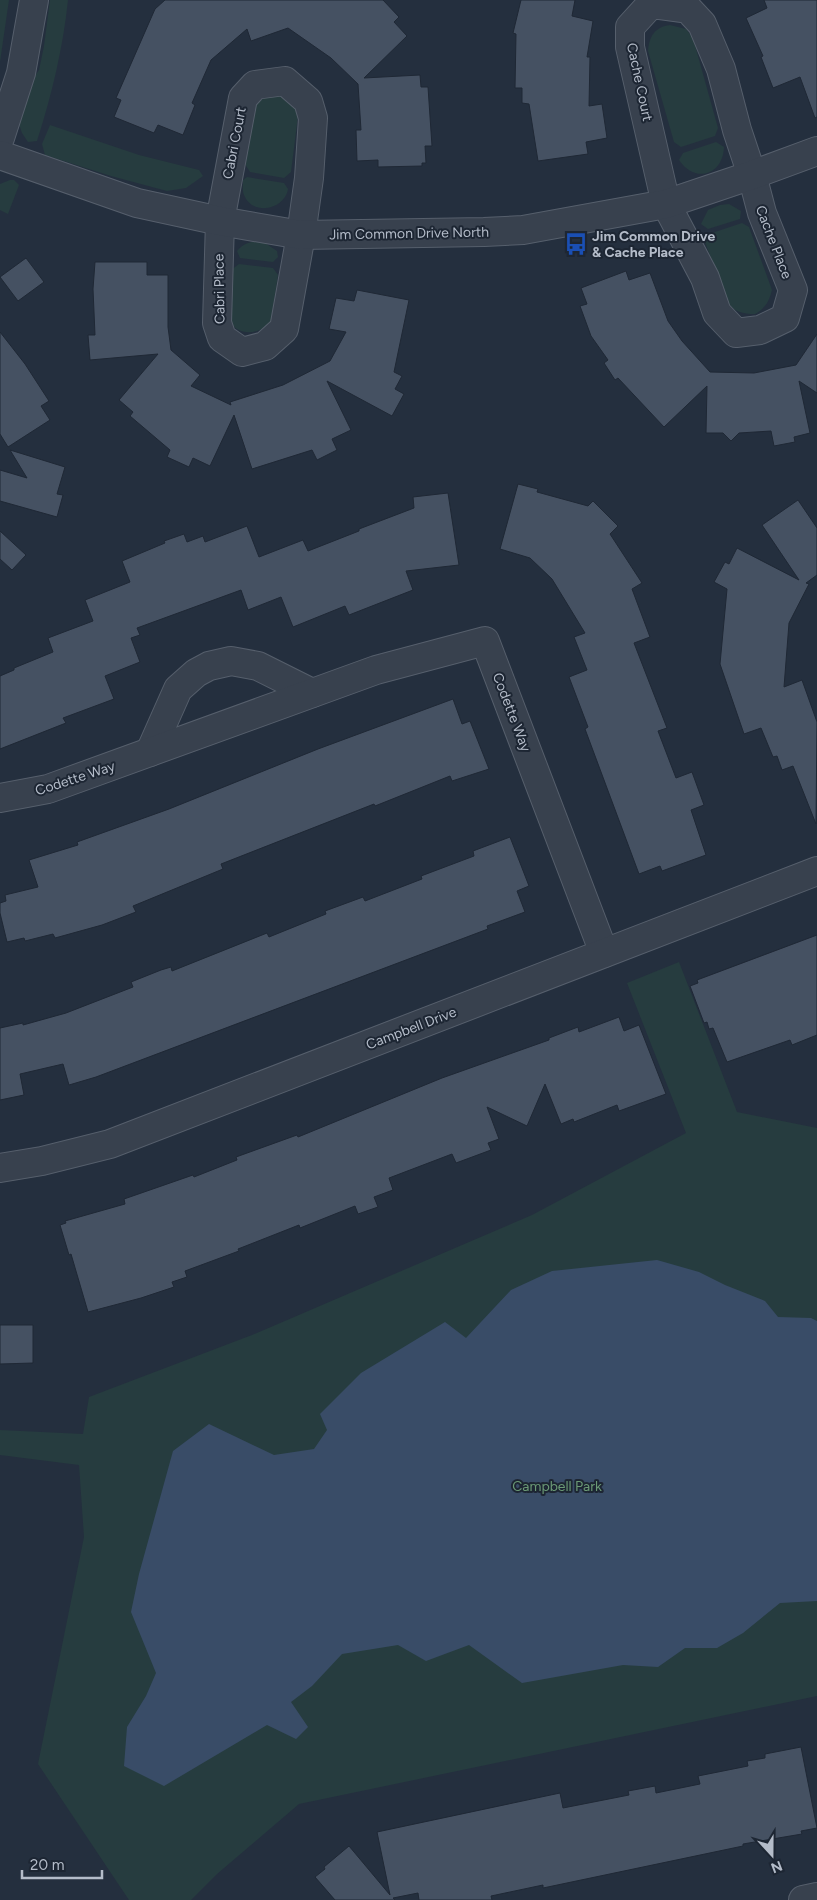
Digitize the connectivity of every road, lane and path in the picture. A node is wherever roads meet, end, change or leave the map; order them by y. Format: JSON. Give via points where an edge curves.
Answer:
{"nodes":[{"id":1,"x":34,"y":0,"type":"edge"},
{"id":2,"x":0,"y":138,"type":"edge"},
{"id":3,"x":817,"y":151,"type":"edge"},
{"id":4,"x":0,"y":155,"type":"edge"},
{"id":5,"x":752,"y":175,"type":"junction"},
{"id":6,"x":666,"y":204,"type":"junction"},
{"id":7,"x":220,"y":222,"type":"junction"},
{"id":8,"x":301,"y":235,"type":"junction"},
{"id":9,"x":312,"y":693,"type":"junction"},
{"id":10,"x":150,"y":752,"type":"junction"},
{"id":11,"x":0,"y":798,"type":"edge"},
{"id":12,"x":817,"y":871,"type":"edge"},
{"id":13,"x":604,"y":953,"type":"junction"},
{"id":14,"x":0,"y":1168,"type":"edge"},
{"id":15,"x":817,"y":1897,"type":"edge"},
{"id":16,"x":803,"y":1900,"type":"edge"}],
"edges":[{"from":1,"to":2,"type":"street","via":[[21,73]]},
{"from":3,"to":5,"type":"street","name":"Jim Common Drive North"},
{"from":4,"to":7,"type":"street","name":"Jim Common Drive North","via":[[137,203]]},
{"from":5,"to":6,"type":"street","name":"Jim Common Drive North"},
{"from":5,"to":6,"type":"street","name":"Cache Place","via":[[762,213],[793,290],[785,318],[760,330],[736,333],[716,312],[705,278]]},
{"from":5,"to":6,"type":"street","name":"Cache Court","via":[[721,69],[702,24],[688,10],[651,4],[630,28],[630,47]]},
{"from":6,"to":8,"type":"street","name":"Jim Common Drive North","via":[[522,230]]},
{"from":7,"to":8,"type":"street","name":"Jim Common Drive North"},
{"from":7,"to":8,"type":"street","name":"Cabri Place","via":[[217,323],[222,338],[242,352],[265,346],[284,329]]},
{"from":7,"to":8,"type":"street","name":"Cabri Court","via":[[243,98],[255,85],[285,81],[308,101],[313,118]]},
{"from":9,"to":10,"type":"street","name":"Codette Way"},
{"from":9,"to":10,"type":"street","via":[[258,666],[231,661],[209,666],[178,689]]},
{"from":9,"to":13,"type":"street","name":"Codette Way","via":[[376,670],[485,640]]},
{"from":10,"to":11,"type":"street","name":"Codette Way","via":[[48,789]]},
{"from":12,"to":13,"type":"street","name":"Campbell Drive"},
{"from":13,"to":14,"type":"street","name":"Campbell Drive","via":[[110,1144]]},
{"from":15,"to":16,"type":"street"}]}
